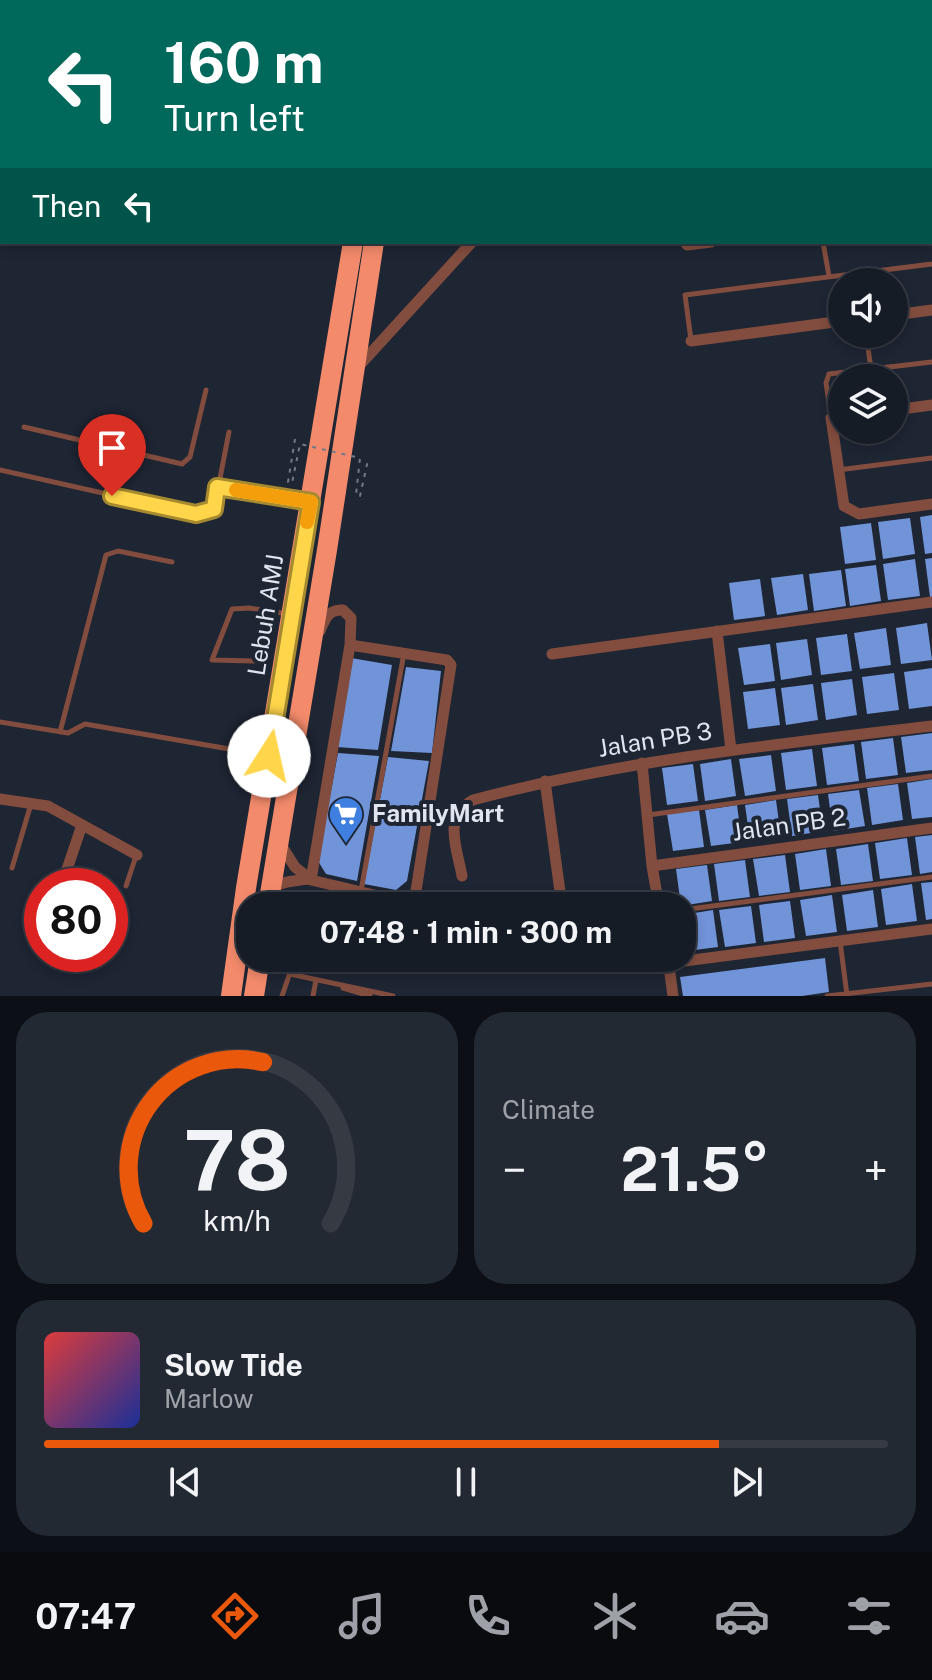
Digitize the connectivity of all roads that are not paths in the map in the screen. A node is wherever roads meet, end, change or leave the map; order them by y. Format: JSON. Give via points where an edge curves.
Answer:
{"nodes":[{"id":1,"x":353,"y":244,"type":"edge"},
{"id":2,"x":374,"y":244,"type":"edge"},
{"id":3,"x":470,"y":244,"type":"edge"},
{"id":4,"x":695,"y":244,"type":"edge"},
{"id":5,"x":823,"y":244,"type":"edge"},
{"id":6,"x":687,"y":245,"type":"dead end"},
{"id":7,"x":932,"y":264,"type":"edge"},
{"id":8,"x":897,"y":268,"type":"edge"},
{"id":9,"x":828,"y":270,"type":"edge"},
{"id":10,"x":828,"y":276,"type":"edge"},
{"id":11,"x":932,"y":310,"type":"edge"},
{"id":12,"x":908,"y":313,"type":"edge"},
{"id":13,"x":828,"y":323,"type":"edge"},
{"id":14,"x":691,"y":341,"type":"joint"},
{"id":15,"x":932,"y":362,"type":"edge"},
{"id":16,"x":908,"y":365,"type":"edge"},
{"id":17,"x":352,"y":374,"type":"junction"},
{"id":18,"x":206,"y":390,"type":"dead end"},
{"id":19,"x":932,"y":405,"type":"edge"},
{"id":20,"x":908,"y":408,"type":"edge"},
{"id":21,"x":24,"y":427,"type":"dead end"},
{"id":22,"x":229,"y":432,"type":"dead end"},
{"id":23,"x":837,"y":444,"type":"edge"},
{"id":24,"x":932,"y":458,"type":"edge"},
{"id":25,"x":0,"y":470,"type":"edge"},
{"id":26,"x":838,"y":470,"type":"junction"},
{"id":27,"x":217,"y":487,"type":"junction"},
{"id":28,"x":311,"y":502,"type":"junction"},
{"id":29,"x":932,"y":504,"type":"edge"},
{"id":30,"x":172,"y":562,"type":"dead end"},
{"id":31,"x":932,"y":602,"type":"edge"},
{"id":32,"x":270,"y":611,"type":"junction"},
{"id":33,"x":293,"y":614,"type":"junction"},
{"id":34,"x":717,"y":631,"type":"junction"},
{"id":35,"x":312,"y":639,"type":"junction"},
{"id":36,"x":350,"y":645,"type":"junction"},
{"id":37,"x":404,"y":653,"type":"junction"},
{"id":38,"x":552,"y":654,"type":"dead end"},
{"id":39,"x":0,"y":722,"type":"edge"},
{"id":40,"x":932,"y":726,"type":"edge"},
{"id":41,"x":60,"y":732,"type":"junction"},
{"id":42,"x":731,"y":750,"type":"junction"},
{"id":43,"x":269,"y":756,"type":"junction"},
{"id":44,"x":642,"y":763,"type":"junction"},
{"id":45,"x":932,"y":776,"type":"edge"},
{"id":46,"x":545,"y":781,"type":"junction"},
{"id":47,"x":0,"y":799,"type":"edge"},
{"id":48,"x":31,"y":804,"type":"junction"},
{"id":49,"x":647,"y":815,"type":"junction"},
{"id":50,"x":82,"y":825,"type":"junction"},
{"id":51,"x":932,"y":828,"type":"edge"},
{"id":52,"x":279,"y":839,"type":"junction"},
{"id":53,"x":137,"y":855,"type":"joint"},
{"id":54,"x":652,"y":866,"type":"junction"},
{"id":55,"x":12,"y":868,"type":"dead end"},
{"id":56,"x":67,"y":868,"type":"edge"},
{"id":57,"x":462,"y":876,"type":"dead end"},
{"id":58,"x":932,"y":877,"type":"edge"},
{"id":59,"x":128,"y":880,"type":"edge"},
{"id":60,"x":311,"y":880,"type":"junction"},
{"id":61,"x":271,"y":892,"type":"edge"},
{"id":62,"x":276,"y":892,"type":"edge"},
{"id":63,"x":361,"y":892,"type":"joint"},
{"id":64,"x":419,"y":892,"type":"edge"},
{"id":65,"x":560,"y":892,"type":"edge"},
{"id":66,"x":657,"y":892,"type":"edge"},
{"id":67,"x":696,"y":908,"type":"edge"},
{"id":68,"x":932,"y":929,"type":"edge"},
{"id":69,"x":840,"y":940,"type":"junction"},
{"id":70,"x":696,"y":957,"type":"edge"},
{"id":71,"x":258,"y":972,"type":"edge"},
{"id":72,"x":670,"y":972,"type":"edge"},
{"id":73,"x":290,"y":974,"type":"joint"},
{"id":74,"x":316,"y":980,"type":"junction"},
{"id":75,"x":932,"y":984,"type":"edge"},
{"id":76,"x":847,"y":995,"type":"edge"},
{"id":77,"x":231,"y":996,"type":"edge"},
{"id":78,"x":254,"y":996,"type":"edge"},
{"id":79,"x":282,"y":996,"type":"edge"},
{"id":80,"x":313,"y":996,"type":"edge"},
{"id":81,"x":370,"y":996,"type":"edge"},
{"id":82,"x":393,"y":996,"type":"edge"},
{"id":83,"x":673,"y":996,"type":"edge"},
{"id":84,"x":827,"y":996,"type":"edge"}],
"edges":[{"from":1,"to":28,"type":"highway","name":"Lebuh AMJ"},
{"from":2,"to":17,"type":"highway","name":"Lebuh AMJ"},
{"from":3,"to":17,"type":"street"},
{"from":4,"to":6,"type":"street"},
{"from":5,"to":9,"type":"lane"},
{"from":7,"to":8,"type":"lane"},
{"from":10,"to":14,"type":"lane","via":[[685,295]]},
{"from":11,"to":12,"type":"street"},
{"from":13,"to":14,"type":"street"},
{"from":15,"to":16,"type":"lane"},
{"from":17,"to":35,"type":"highway","name":"Lebuh AMJ"},
{"from":18,"to":21,"type":"lane","via":[[190,457],[182,464]]},
{"from":19,"to":20,"type":"street"},
{"from":22,"to":27,"type":"lane"},
{"from":23,"to":26,"type":"street"},
{"from":24,"to":26,"type":"lane"},
{"from":25,"to":27,"type":"lane","via":[[196,514],[214,509]]},
{"from":26,"to":29,"type":"street","via":[[842,500],[850,512]]},
{"from":27,"to":28,"type":"lane"},
{"from":28,"to":33,"type":"highway","name":"Lebuh AMJ"},
{"from":30,"to":41,"type":"lane","via":[[118,551],[106,555]]},
{"from":31,"to":34,"type":"street"},
{"from":32,"to":32,"type":"lane","via":[[254,661],[212,660],[232,609]]},
{"from":32,"to":33,"type":"lane"},
{"from":33,"to":43,"type":"highway","name":"Lebuh AMJ"},
{"from":34,"to":38,"type":"street"},
{"from":34,"to":42,"type":"street"},
{"from":35,"to":36,"type":"street","via":[[328,615],[343,610],[351,618]]},
{"from":35,"to":52,"type":"highway","name":"Lebuh AMJ"},
{"from":36,"to":37,"type":"street"},
{"from":36,"to":60,"type":"street"},
{"from":37,"to":63,"type":"lane"},
{"from":37,"to":64,"type":"street","via":[[451,665]]},
{"from":39,"to":41,"type":"lane"},
{"from":40,"to":42,"type":"street","name":"Jalan PB 3"},
{"from":41,"to":43,"type":"lane","via":[[85,724]]},
{"from":42,"to":44,"type":"street","name":"Jalan PB 3"},
{"from":43,"to":77,"type":"highway","name":"Lebuh AMJ"},
{"from":44,"to":46,"type":"street","name":"Jalan PB 3"},
{"from":44,"to":49,"type":"street"},
{"from":45,"to":49,"type":"lane"},
{"from":46,"to":57,"type":"street","name":"Jalan PB 3","via":[[462,806],[453,826]]},
{"from":46,"to":65,"type":"street"},
{"from":47,"to":48,"type":"street"},
{"from":48,"to":50,"type":"street","via":[[48,806]]},
{"from":48,"to":55,"type":"lane"},
{"from":49,"to":54,"type":"street"},
{"from":50,"to":53,"type":"street"},
{"from":50,"to":56,"type":"street"},
{"from":51,"to":54,"type":"street","name":"Jalan PB 2"},
{"from":52,"to":60,"type":"street","via":[[295,867]]},
{"from":52,"to":61,"type":"highway","name":"Lebuh AMJ"},
{"from":53,"to":59,"type":"lane"},
{"from":54,"to":66,"type":"street"},
{"from":58,"to":67,"type":"lane"},
{"from":60,"to":62,"type":"street","via":[[292,880]]},
{"from":60,"to":63,"type":"street"},
{"from":68,"to":69,"type":"street"},
{"from":69,"to":70,"type":"street"},
{"from":69,"to":76,"type":"lane"},
{"from":71,"to":78,"type":"highway"},
{"from":72,"to":83,"type":"street"},
{"from":73,"to":74,"type":"lane"},
{"from":73,"to":79,"type":"lane"},
{"from":74,"to":80,"type":"lane"},
{"from":74,"to":81,"type":"lane"},
{"from":74,"to":82,"type":"lane"},
{"from":75,"to":76,"type":"lane"},
{"from":76,"to":84,"type":"lane"}]}
